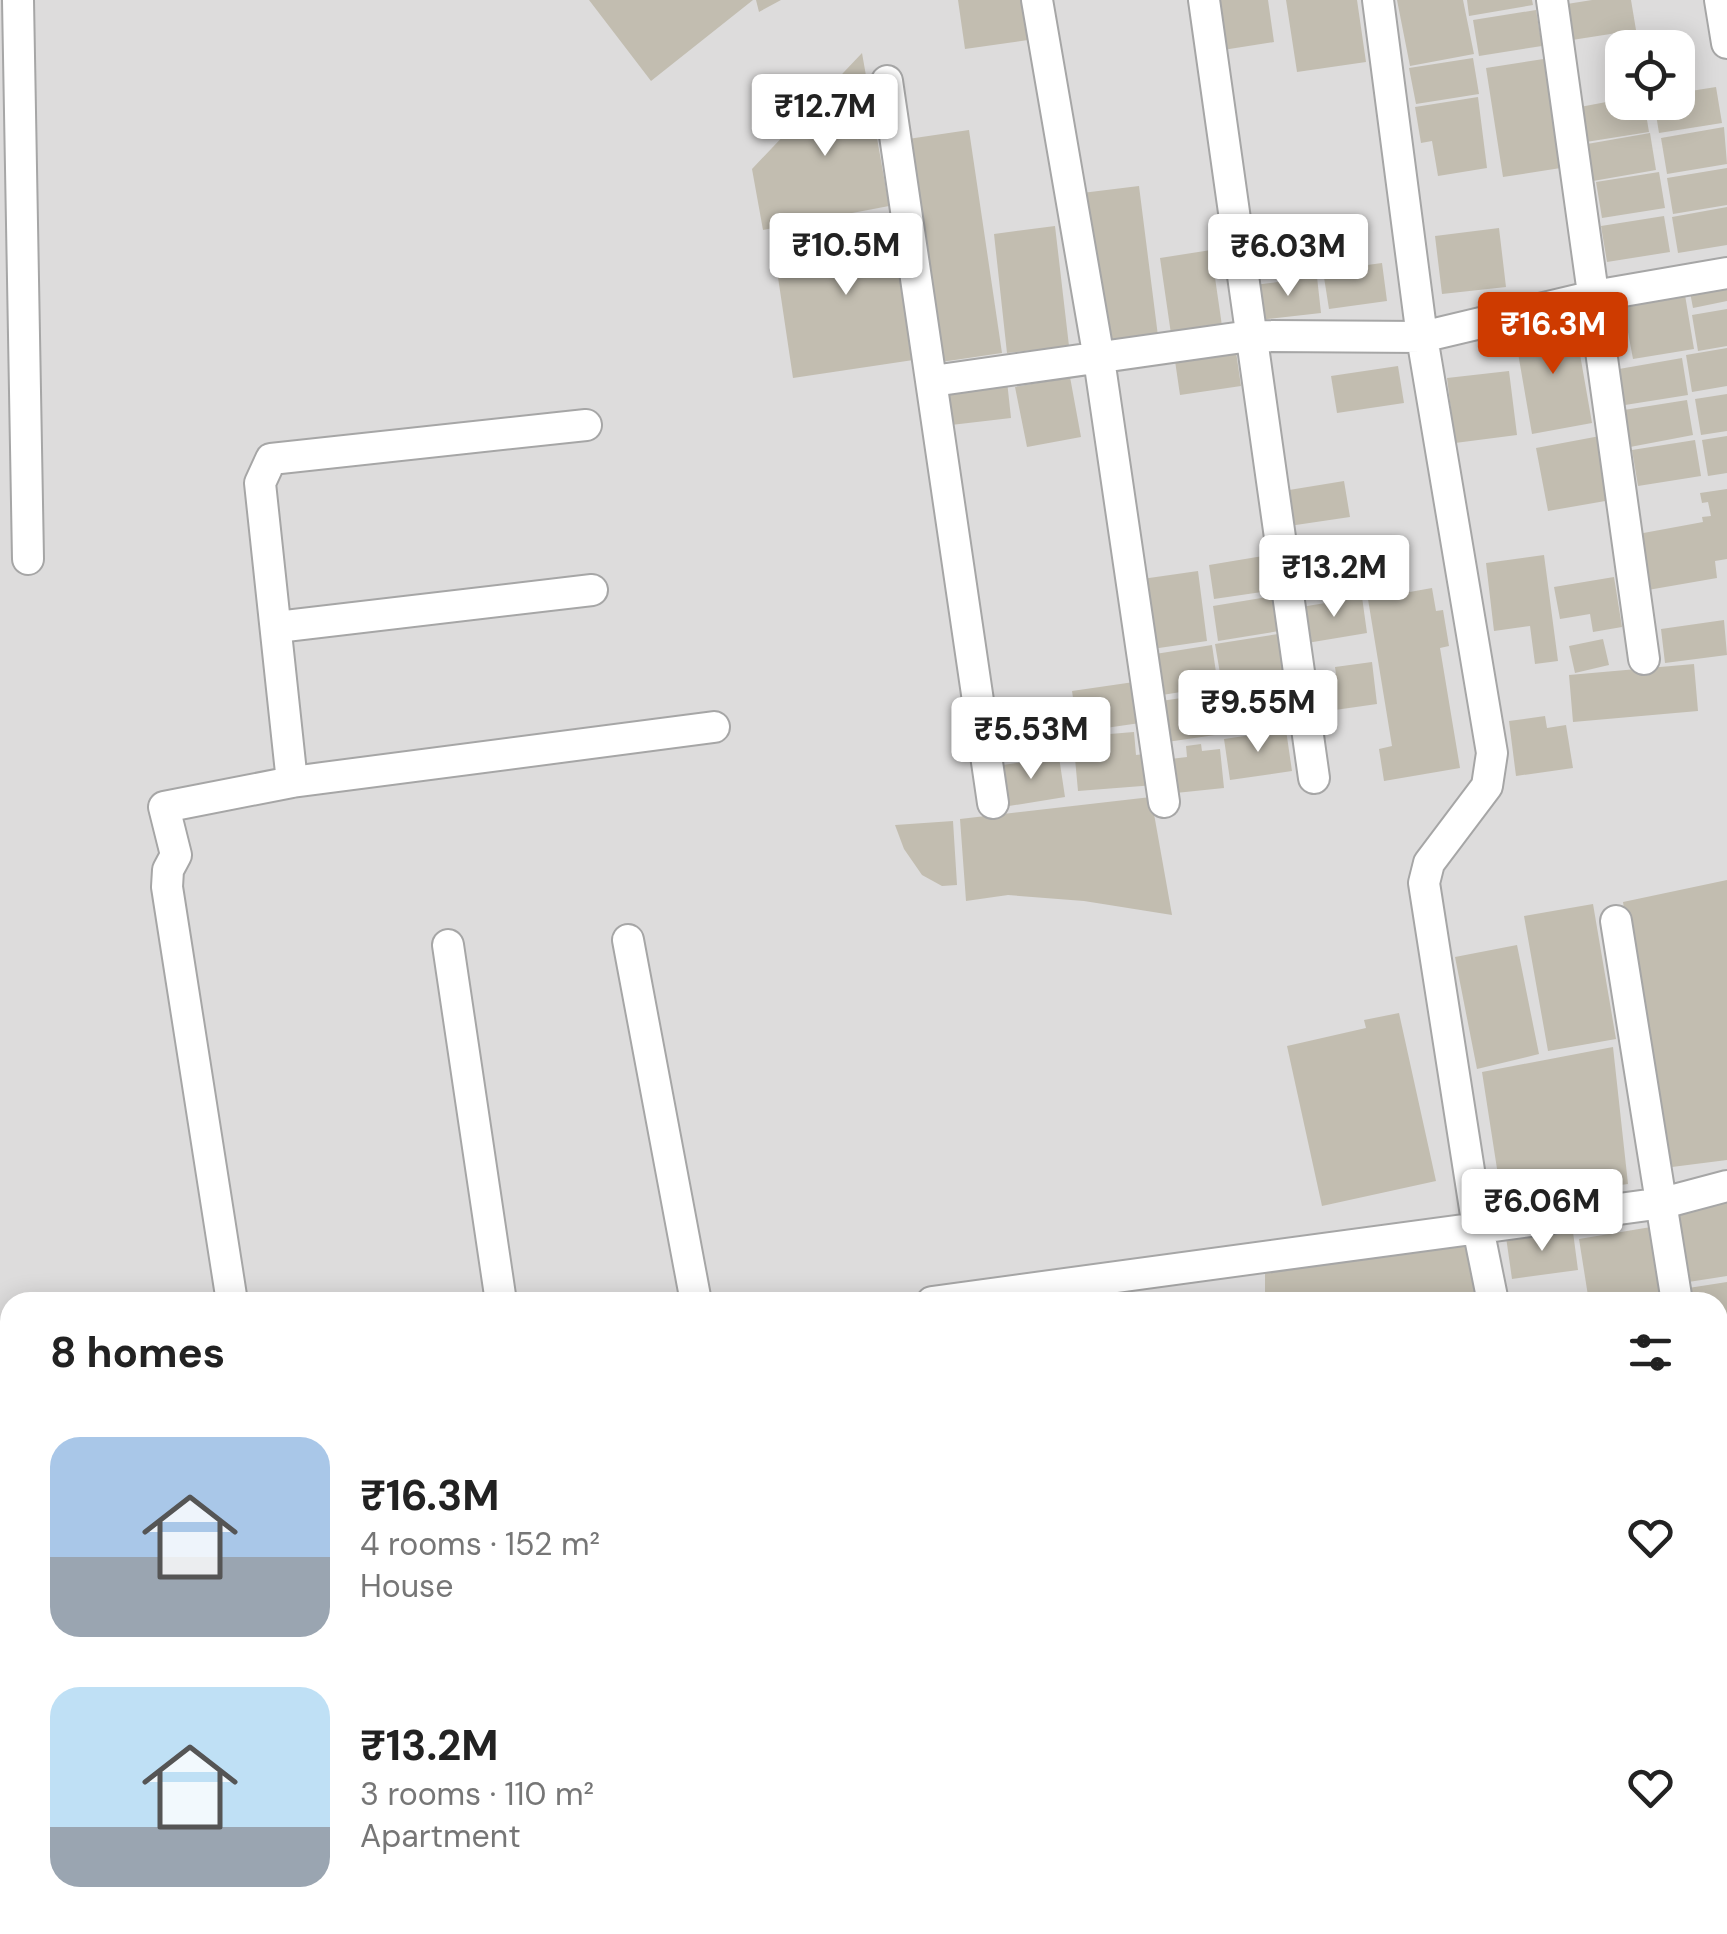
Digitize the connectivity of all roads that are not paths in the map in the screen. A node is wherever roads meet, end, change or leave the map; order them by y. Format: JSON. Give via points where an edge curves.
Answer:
{"nodes":[{"id":1,"x":18,"y":0,"type":"edge"},
{"id":2,"x":1036,"y":0,"type":"edge"},
{"id":3,"x":1204,"y":0,"type":"edge"},
{"id":4,"x":1378,"y":0,"type":"edge"},
{"id":5,"x":1552,"y":0,"type":"edge"},
{"id":6,"x":1720,"y":0,"type":"edge"},
{"id":7,"x":1727,"y":44,"type":"edge"},
{"id":8,"x":887,"y":81,"type":"dead end"},
{"id":9,"x":1727,"y":273,"type":"edge"},
{"id":10,"x":1594,"y":296,"type":"junction"},
{"id":11,"x":1250,"y":336,"type":"junction"},
{"id":12,"x":1422,"y":336,"type":"junction"},
{"id":13,"x":1099,"y":359,"type":"junction"},
{"id":14,"x":933,"y":381,"type":"junction"},
{"id":15,"x":586,"y":425,"type":"dead end"},
{"id":16,"x":12,"y":428,"type":"edge"},
{"id":17,"x":28,"y":559,"type":"dead end"},
{"id":18,"x":592,"y":590,"type":"dead end"},
{"id":19,"x":277,"y":626,"type":"junction"},
{"id":20,"x":1644,"y":659,"type":"dead end"},
{"id":21,"x":714,"y":728,"type":"dead end"},
{"id":22,"x":1314,"y":778,"type":"dead end"},
{"id":23,"x":292,"y":782,"type":"junction"},
{"id":24,"x":1164,"y":802,"type":"dead end"},
{"id":25,"x":993,"y":803,"type":"dead end"},
{"id":26,"x":1616,"y":921,"type":"dead end"},
{"id":27,"x":628,"y":940,"type":"dead end"},
{"id":28,"x":448,"y":945,"type":"dead end"},
{"id":29,"x":1727,"y":1186,"type":"edge"},
{"id":30,"x":1662,"y":1203,"type":"junction"},
{"id":31,"x":1478,"y":1228,"type":"junction"},
{"id":32,"x":230,"y":1292,"type":"edge"},
{"id":33,"x":500,"y":1292,"type":"edge"},
{"id":34,"x":694,"y":1292,"type":"edge"},
{"id":35,"x":1006,"y":1292,"type":"edge"},
{"id":36,"x":1491,"y":1292,"type":"edge"},
{"id":37,"x":1675,"y":1292,"type":"edge"}],
"edges":[{"from":1,"to":16,"type":"street"},
{"from":2,"to":13,"type":"street"},
{"from":3,"to":11,"type":"street"},
{"from":4,"to":12,"type":"street"},
{"from":5,"to":10,"type":"street"},
{"from":6,"to":7,"type":"street"},
{"from":8,"to":14,"type":"street"},
{"from":9,"to":10,"type":"street"},
{"from":10,"to":12,"type":"street"},
{"from":10,"to":20,"type":"street"},
{"from":11,"to":12,"type":"street"},
{"from":11,"to":13,"type":"street"},
{"from":11,"to":22,"type":"street"},
{"from":12,"to":31,"type":"street","via":[[1492,753],[1487,786],[1429,863],[1424,883]]},
{"from":13,"to":14,"type":"street"},
{"from":13,"to":24,"type":"street"},
{"from":14,"to":25,"type":"street"},
{"from":15,"to":19,"type":"street","via":[[271,459],[260,484]]},
{"from":16,"to":17,"type":"street"},
{"from":18,"to":19,"type":"street"},
{"from":19,"to":23,"type":"street"},
{"from":21,"to":23,"type":"street"},
{"from":23,"to":32,"type":"street","via":[[164,807],[176,855],[166,888]]},
{"from":26,"to":30,"type":"street"},
{"from":27,"to":34,"type":"street"},
{"from":28,"to":33,"type":"street"},
{"from":29,"to":30,"type":"street"},
{"from":30,"to":31,"type":"street"},
{"from":30,"to":37,"type":"street"},
{"from":31,"to":35,"type":"street"},
{"from":31,"to":36,"type":"street"}]}
